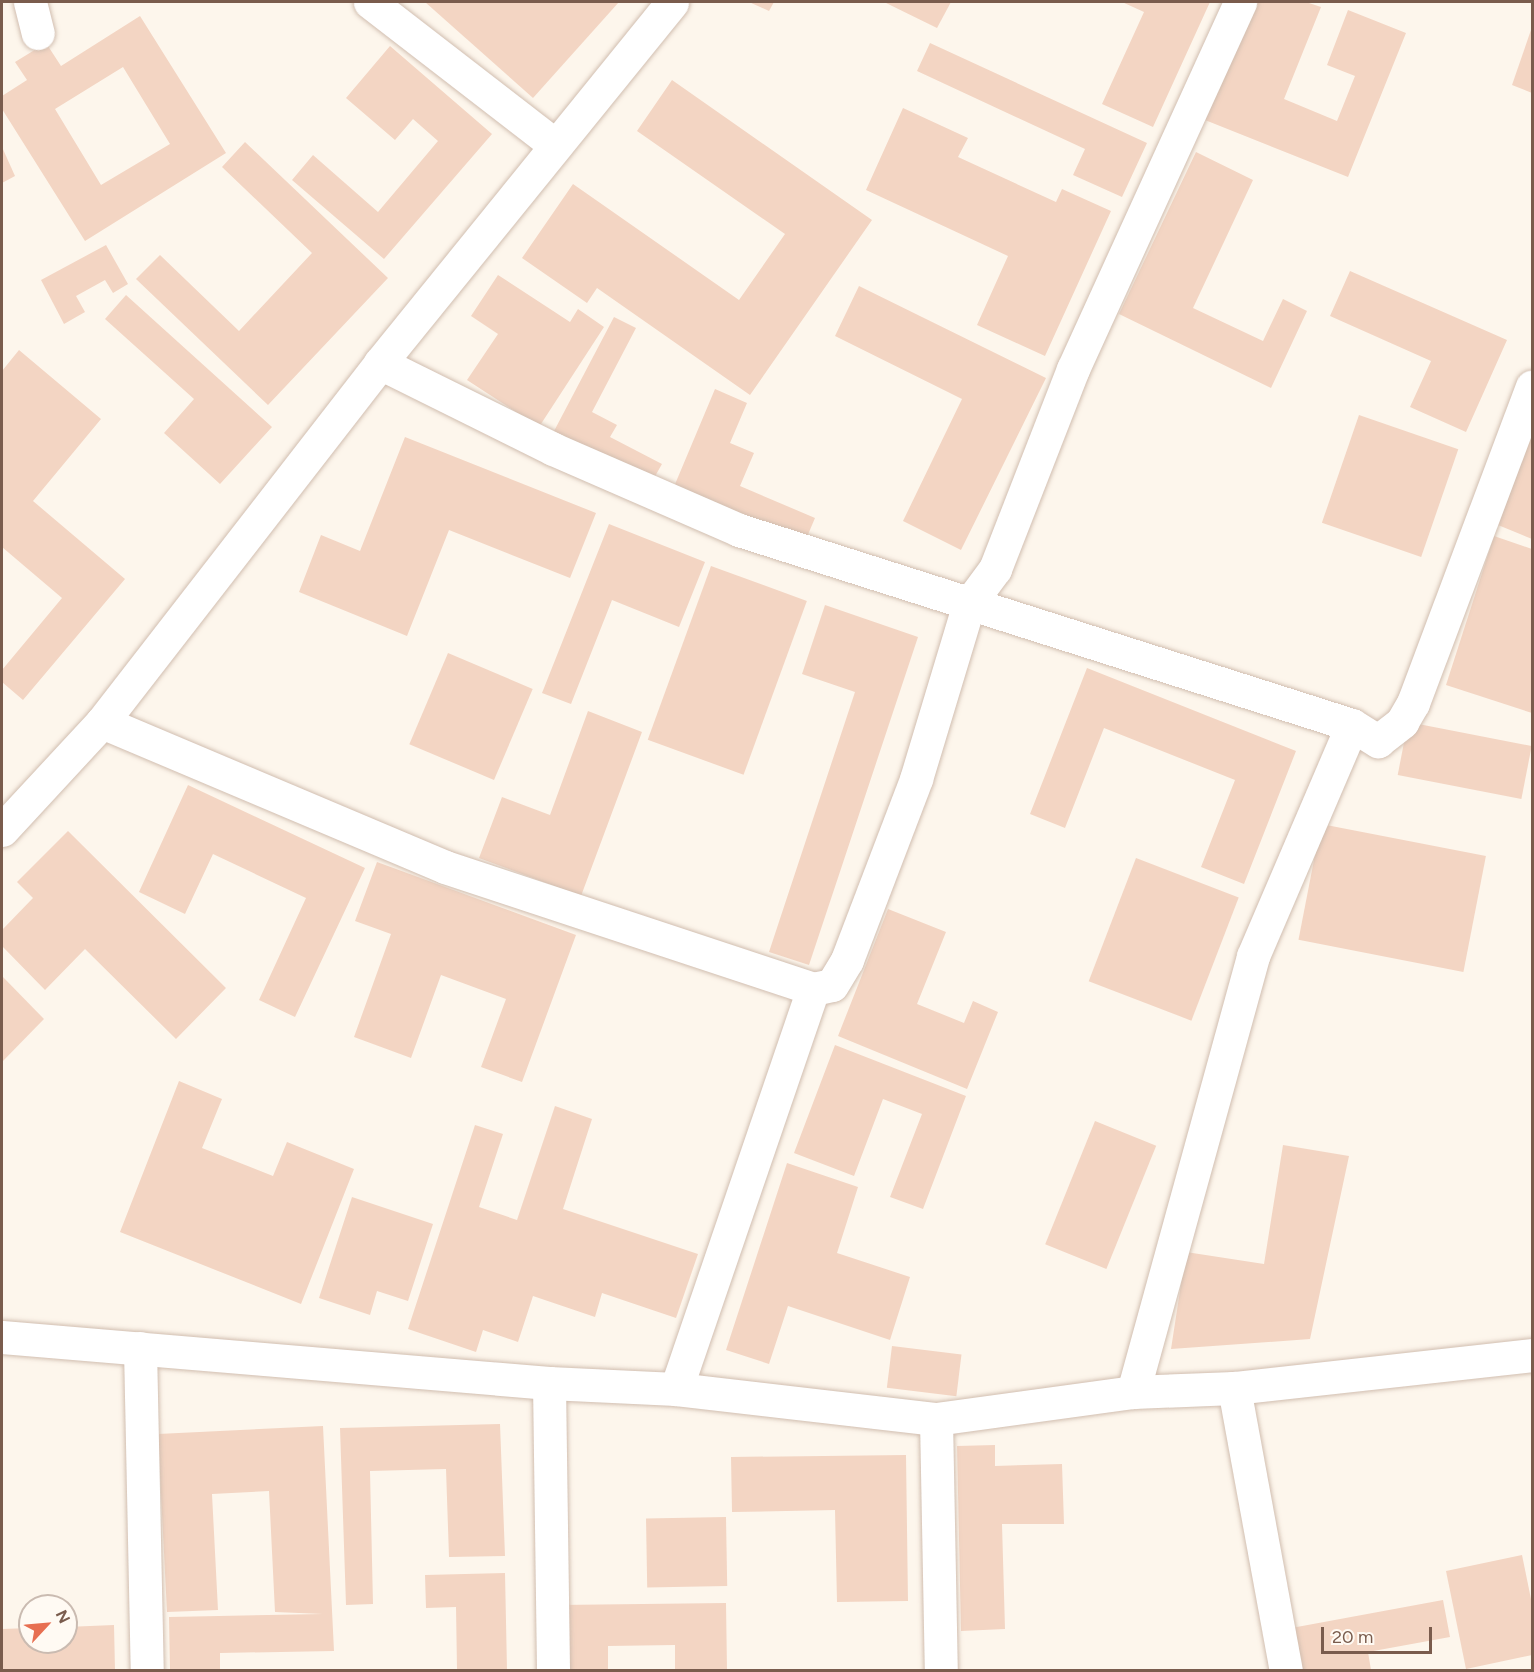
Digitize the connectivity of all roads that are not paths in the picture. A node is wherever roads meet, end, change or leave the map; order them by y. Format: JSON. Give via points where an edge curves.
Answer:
{"nodes":[{"id":1,"x":30,"y":2,"type":"edge"},
{"id":2,"x":370,"y":2,"type":"edge"},
{"id":3,"x":672,"y":2,"type":"edge"},
{"id":4,"x":1239,"y":2,"type":"edge"},
{"id":5,"x":38,"y":33,"type":"dead end"},
{"id":6,"x":555,"y":146,"type":"junction"},
{"id":7,"x":380,"y":363,"type":"junction"},
{"id":8,"x":1533,"y":387,"type":"edge"},
{"id":9,"x":969,"y":604,"type":"junction"},
{"id":10,"x":102,"y":722,"type":"junction"},
{"id":11,"x":1352,"y":725,"type":"junction"},
{"id":12,"x":2,"y":830,"type":"edge"},
{"id":13,"x":813,"y":990,"type":"junction"},
{"id":14,"x":2,"y":1337,"type":"edge"},
{"id":15,"x":140,"y":1348,"type":"junction"},
{"id":16,"x":1533,"y":1355,"type":"edge"},
{"id":17,"x":549,"y":1383,"type":"junction"},
{"id":18,"x":1234,"y":1388,"type":"junction"},
{"id":19,"x":676,"y":1389,"type":"junction"},
{"id":20,"x":1133,"y":1392,"type":"junction"},
{"id":21,"x":936,"y":1419,"type":"junction"},
{"id":22,"x":147,"y":1671,"type":"edge"},
{"id":23,"x":553,"y":1671,"type":"edge"},
{"id":24,"x":941,"y":1671,"type":"edge"},
{"id":25,"x":1286,"y":1671,"type":"edge"}],
"edges":[{"from":1,"to":5,"type":"street"},
{"from":2,"to":6,"type":"street"},
{"from":3,"to":6,"type":"street"},
{"from":4,"to":9,"type":"street","via":[[1073,369],[995,568]]},
{"from":6,"to":7,"type":"street"},
{"from":7,"to":9,"type":"street","via":[[552,449],[739,530]]},
{"from":7,"to":10,"type":"street"},
{"from":8,"to":11,"type":"street","via":[[1413,703],[1402,722],[1378,741]]},
{"from":9,"to":11,"type":"street"},
{"from":9,"to":13,"type":"street","via":[[916,779],[847,960],[832,985]]},
{"from":10,"to":12,"type":"street"},
{"from":10,"to":13,"type":"street","via":[[445,867]]},
{"from":11,"to":20,"type":"street","via":[[1253,956]]},
{"from":13,"to":19,"type":"street"},
{"from":14,"to":15,"type":"street"},
{"from":15,"to":17,"type":"street"},
{"from":15,"to":22,"type":"street"},
{"from":16,"to":18,"type":"street"},
{"from":17,"to":19,"type":"street"},
{"from":17,"to":23,"type":"street"},
{"from":18,"to":20,"type":"street"},
{"from":18,"to":25,"type":"street"},
{"from":19,"to":21,"type":"street"},
{"from":20,"to":21,"type":"street"},
{"from":21,"to":24,"type":"street"}]}
